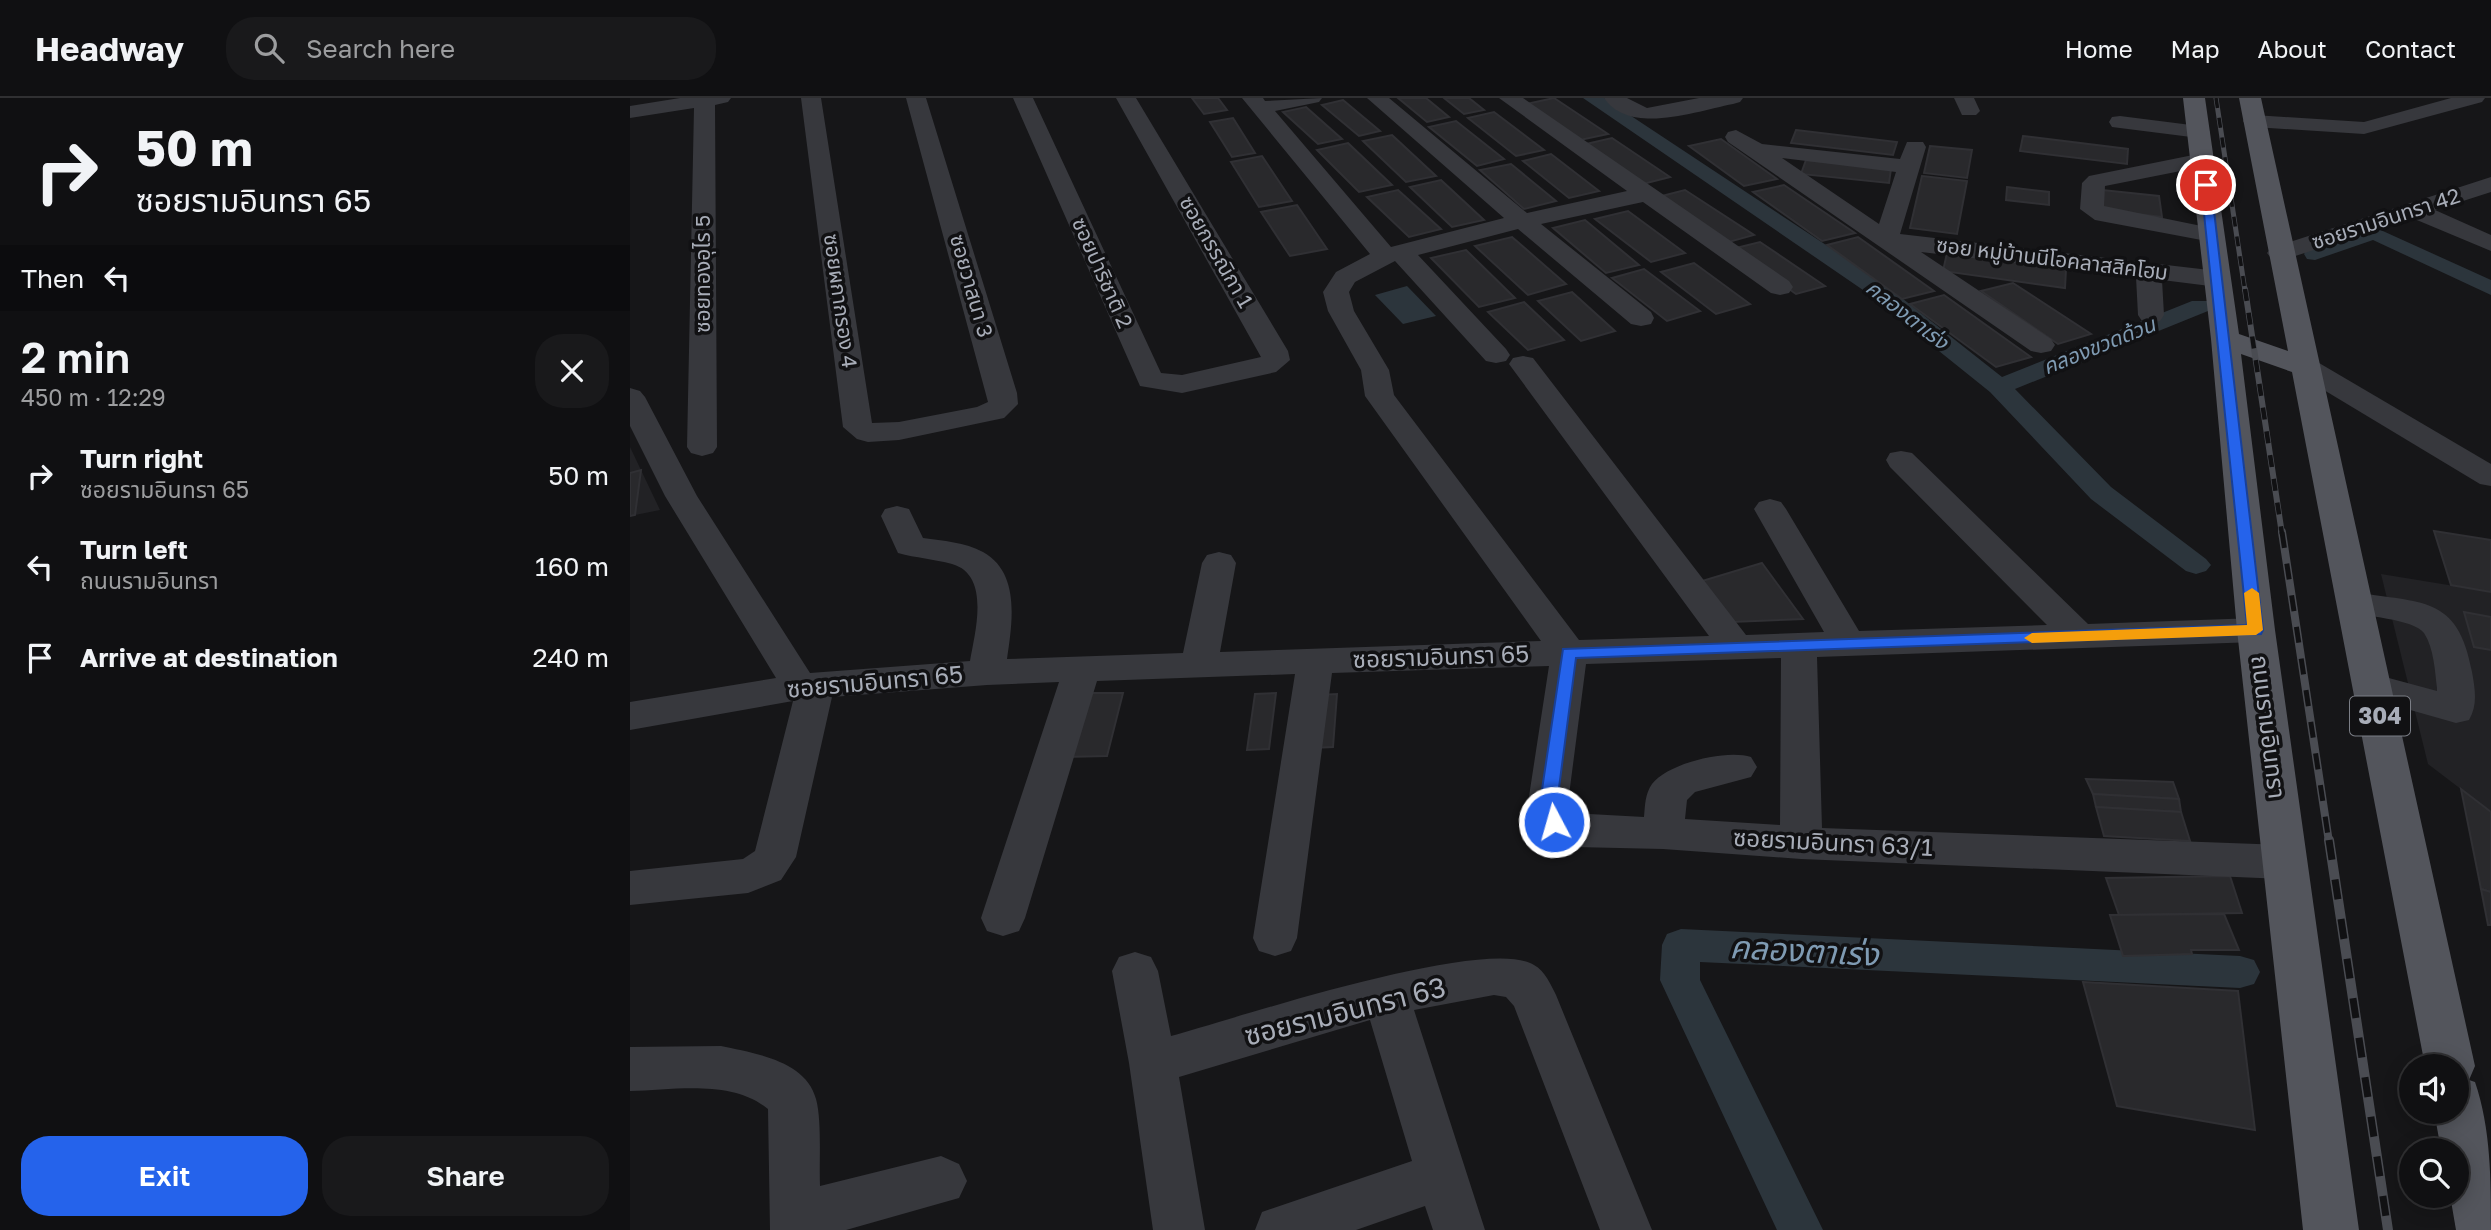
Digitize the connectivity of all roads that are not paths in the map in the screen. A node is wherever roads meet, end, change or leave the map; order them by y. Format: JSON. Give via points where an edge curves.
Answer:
{"nodes":[{"id":1,"x":811,"y":98,"type":"edge"},
{"id":2,"x":916,"y":98,"type":"edge"},
{"id":3,"x":1023,"y":98,"type":"edge"},
{"id":4,"x":1126,"y":98,"type":"edge"},
{"id":5,"x":1312,"y":98,"type":"edge"},
{"id":6,"x":1377,"y":98,"type":"edge"},
{"id":7,"x":1509,"y":98,"type":"edge"},
{"id":8,"x":1614,"y":98,"type":"edge"},
{"id":9,"x":2194,"y":98,"type":"edge"},
{"id":10,"x":713,"y":99,"type":"edge"},
{"id":11,"x":1723,"y":99,"type":"edge"},
{"id":12,"x":2458,"y":100,"type":"edge"},
{"id":13,"x":1256,"y":103,"type":"edge"},
{"id":14,"x":637,"y":107,"type":"edge"},
{"id":15,"x":2252,"y":109,"type":"edge"},
{"id":16,"x":2120,"y":122,"type":"dead end"},
{"id":17,"x":2199,"y":132,"type":"junction"},
{"id":18,"x":2203,"y":160,"type":"junction"},
{"id":19,"x":2491,"y":184,"type":"edge"},
{"id":20,"x":1647,"y":194,"type":"junction"},
{"id":21,"x":2414,"y":210,"type":"junction"},
{"id":22,"x":1522,"y":221,"type":"junction"},
{"id":23,"x":2212,"y":235,"type":"junction"},
{"id":24,"x":1886,"y":240,"type":"junction"},
{"id":25,"x":2491,"y":244,"type":"edge"},
{"id":26,"x":2280,"y":253,"type":"junction"},
{"id":27,"x":1393,"y":254,"type":"junction"},
{"id":28,"x":2148,"y":270,"type":"junction"},
{"id":29,"x":2218,"y":279,"type":"junction"},
{"id":30,"x":1780,"y":287,"type":"dead end"},
{"id":31,"x":2151,"y":315,"type":"dead end"},
{"id":32,"x":1641,"y":317,"type":"dead end"},
{"id":33,"x":2225,"y":339,"type":"junction"},
{"id":34,"x":2041,"y":345,"type":"dead end"},
{"id":35,"x":1509,"y":359,"type":"joint"},
{"id":36,"x":2304,"y":366,"type":"junction"},
{"id":37,"x":1224,"y":375,"type":"joint"},
{"id":38,"x":630,"y":397,"type":"edge"},
{"id":39,"x":934,"y":425,"type":"joint"},
{"id":40,"x":702,"y":447,"type":"dead end"},
{"id":41,"x":1901,"y":460,"type":"dead end"},
{"id":42,"x":2491,"y":477,"type":"edge"},
{"id":43,"x":1770,"y":509,"type":"dead end"},
{"id":44,"x":897,"y":516,"type":"dead end"},
{"id":45,"x":1219,"y":563,"type":"dead end"},
{"id":46,"x":2356,"y":603,"type":"junction"},
{"id":47,"x":2256,"y":630,"type":"junction"},
{"id":48,"x":2078,"y":636,"type":"junction"},
{"id":49,"x":1849,"y":644,"type":"junction"},
{"id":50,"x":1800,"y":646,"type":"junction"},
{"id":51,"x":1737,"y":648,"type":"junction"},
{"id":52,"x":1569,"y":653,"type":"junction"},
{"id":53,"x":1315,"y":662,"type":"junction"},
{"id":54,"x":1199,"y":665,"type":"junction"},
{"id":55,"x":1082,"y":669,"type":"junction"},
{"id":56,"x":987,"y":672,"type":"junction"},
{"id":57,"x":808,"y":686,"type":"junction"},
{"id":58,"x":2374,"y":687,"type":"junction"},
{"id":59,"x":630,"y":716,"type":"edge"},
{"id":60,"x":1737,"y":767,"type":"dead end"},
{"id":61,"x":1663,"y":833,"type":"junction"},
{"id":62,"x":1801,"y":843,"type":"junction"},
{"id":63,"x":2284,"y":862,"type":"junction"},
{"id":64,"x":630,"y":888,"type":"edge"},
{"id":65,"x":1003,"y":918,"type":"dead end"},
{"id":66,"x":1275,"y":938,"type":"dead end"},
{"id":67,"x":1135,"y":971,"type":"dead end"},
{"id":68,"x":1386,"y":995,"type":"junction"},
{"id":69,"x":2448,"y":1054,"type":"edge"},
{"id":70,"x":1153,"y":1063,"type":"junction"},
{"id":71,"x":630,"y":1069,"type":"edge"},
{"id":72,"x":2466,"y":1124,"type":"edge"},
{"id":73,"x":2481,"y":1168,"type":"edge"},
{"id":74,"x":1442,"y":1176,"type":"junction"},
{"id":75,"x":941,"y":1181,"type":"dead end"},
{"id":76,"x":797,"y":1223,"type":"edge"},
{"id":77,"x":1179,"y":1230,"type":"edge"},
{"id":78,"x":1281,"y":1230,"type":"edge"},
{"id":79,"x":1459,"y":1230,"type":"edge"},
{"id":80,"x":1626,"y":1230,"type":"edge"},
{"id":81,"x":2331,"y":1230,"type":"edge"},
{"id":82,"x":2484,"y":1230,"type":"edge"}],
"edges":[{"from":1,"to":39,"type":"street","name":"ซอยผกากรอง 4","via":[[858,427],[868,433]]},
{"from":2,"to":39,"type":"street","name":"ซอยวาสนา 3","via":[[1003,404],[993,412]]},
{"from":3,"to":37,"type":"street","name":"ซอยปาริชาติ 2","via":[[1150,380],[1182,384]]},
{"from":4,"to":37,"type":"street","name":"ซอยกรรณิกา 1","via":[[1274,351],[1276,360],[1266,366]]},
{"from":5,"to":13,"type":"street"},
{"from":6,"to":22,"type":"street"},
{"from":7,"to":20,"type":"street"},
{"from":8,"to":11,"type":"street","via":[[1646,114]]},
{"from":9,"to":17,"type":"main road","name":"ถนนรามอินทรา"},
{"from":10,"to":14,"type":"street"},
{"from":10,"to":40,"type":"street","name":"ซอยทองอุไร 5"},
{"from":12,"to":15,"type":"street","via":[[2364,128]]},
{"from":13,"to":27,"type":"street"},
{"from":15,"to":26,"type":"main road","number":"304"},
{"from":16,"to":17,"type":"street"},
{"from":17,"to":18,"type":"main road","name":"ถนนรามอินทรา"},
{"from":18,"to":23,"type":"main road","name":"ถนนรามอินทรา"},
{"from":18,"to":23,"type":"street","via":[[2097,181],[2092,209]]},
{"from":19,"to":21,"type":"street","name":"ซอยรามอินทรา 42"},
{"from":20,"to":22,"type":"street"},
{"from":20,"to":30,"type":"street"},
{"from":21,"to":25,"type":"street"},
{"from":21,"to":26,"type":"street","name":"ซอยรามอินทรา 42"},
{"from":22,"to":27,"type":"street"},
{"from":22,"to":32,"type":"street"},
{"from":23,"to":29,"type":"main road","name":"ถนนรามอินทรา"},
{"from":24,"to":24,"type":"street","name":"ซอย หมู่บ้านนีโอคลาสสิคโฮม","via":[[1913,157],[1788,152],[1745,144]]},
{"from":24,"to":28,"type":"street","name":"ซอย หมู่บ้านนีโอคลาสสิคโฮม"},
{"from":24,"to":34,"type":"street","name":"ซอย หมู่บ้านนีโอคลาสสิคโฮม"},
{"from":26,"to":36,"type":"main road","number":"304"},
{"from":27,"to":35,"type":"street"},
{"from":27,"to":52,"type":"street","via":[[1345,277],[1336,292],[1341,311],[1376,370],[1380,396]]},
{"from":28,"to":29,"type":"street","name":"ซอย หมู่บ้านนีโอคลาสสิคโฮม"},
{"from":28,"to":31,"type":"street"},
{"from":29,"to":33,"type":"main road","name":"ถนนรามอินทรา"},
{"from":33,"to":36,"type":"main road"},
{"from":33,"to":47,"type":"main road","name":"ถนนรามอินทรา"},
{"from":35,"to":51,"type":"street"},
{"from":36,"to":42,"type":"street"},
{"from":36,"to":46,"type":"main road","number":"304"},
{"from":38,"to":57,"type":"street","via":[[681,496]]},
{"from":41,"to":48,"type":"street"},
{"from":43,"to":49,"type":"street"},
{"from":44,"to":56,"type":"street","via":[[911,547],[973,561],[991,579],[995,599]]},
{"from":45,"to":54,"type":"street"},
{"from":46,"to":58,"type":"main road","number":"304"},
{"from":46,"to":58,"type":"street","via":[[2431,620],[2444,635],[2454,675],[2456,710]]},
{"from":47,"to":48,"type":"street","name":"ซอยรามอินทรา 65"},
{"from":47,"to":63,"type":"main road","name":"ถนนรามอินทรา"},
{"from":48,"to":49,"type":"street","name":"ซอยรามอินทรา 65"},
{"from":49,"to":50,"type":"street","name":"ซอยรามอินทรา 65"},
{"from":50,"to":51,"type":"street","name":"ซอยรามอินทรา 65"},
{"from":50,"to":62,"type":"street"},
{"from":51,"to":52,"type":"street","name":"ซอยรามอินทรา 65"},
{"from":52,"to":53,"type":"street","name":"ซอยรามอินทรา 65"},
{"from":52,"to":61,"type":"street","name":"ซอยรามอินทรา 63/1","via":[[1548,803],[1554,822],[1575,831]]},
{"from":53,"to":54,"type":"street","name":"ซอยรามอินทรา 65"},
{"from":53,"to":66,"type":"street"},
{"from":54,"to":55,"type":"street","name":"ซอยรามอินทรา 65"},
{"from":55,"to":56,"type":"street","name":"ซอยรามอินทรา 65"},
{"from":55,"to":65,"type":"street"},
{"from":56,"to":57,"type":"street","name":"ซอยรามอินทรา 65"},
{"from":57,"to":59,"type":"street","name":"ซอยรามอินทรา 65"},
{"from":57,"to":64,"type":"street","via":[[775,857],[766,868],[748,876]]},
{"from":58,"to":69,"type":"main road","number":"304"},
{"from":60,"to":61,"type":"street","via":[[1682,780],[1667,794]]},
{"from":61,"to":62,"type":"street","name":"ซอยรามอินทรา 63/1"},
{"from":62,"to":63,"type":"street","name":"ซอยรามอินทรา 63/1"},
{"from":63,"to":81,"type":"main road","name":"ถนนรามอินทรา"},
{"from":67,"to":70,"type":"street"},
{"from":68,"to":70,"type":"street","name":"ซอยรามอินทรา 63"},
{"from":68,"to":74,"type":"street"},
{"from":68,"to":80,"type":"street","name":"ซอยรามอินทรา 63","via":[[1494,976],[1519,979],[1533,995]]},
{"from":70,"to":77,"type":"street"},
{"from":71,"to":76,"type":"street","via":[[721,1068],[766,1078],[792,1099]]},
{"from":72,"to":73,"type":"main road"},
{"from":73,"to":82,"type":"main road"},
{"from":74,"to":78,"type":"street"},
{"from":74,"to":79,"type":"street"},
{"from":75,"to":76,"type":"street"}]}
